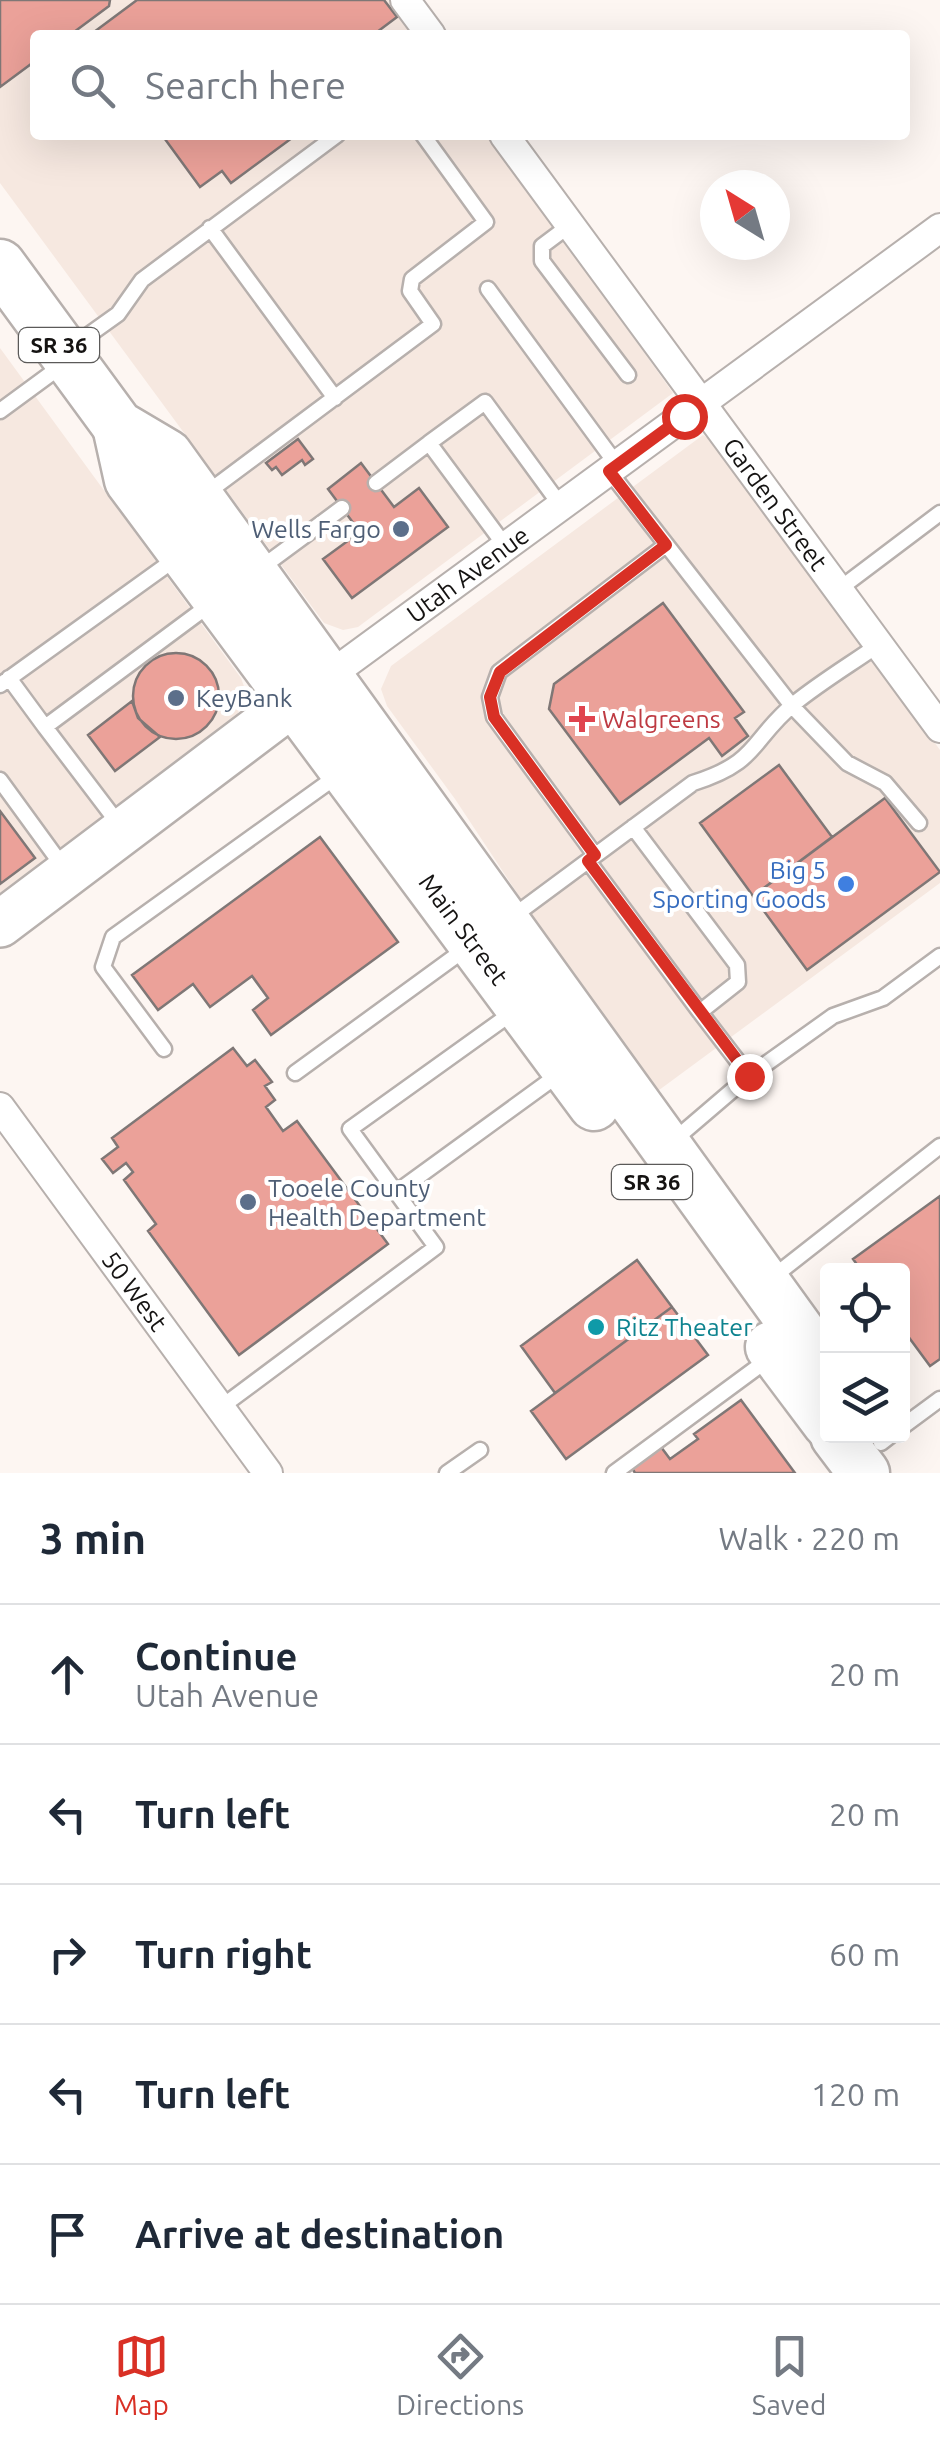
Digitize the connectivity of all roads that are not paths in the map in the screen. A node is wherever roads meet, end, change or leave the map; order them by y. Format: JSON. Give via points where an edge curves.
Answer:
{"nodes":[{"id":1,"x":405,"y":0,"type":"edge"},
{"id":2,"x":426,"y":30,"type":"edge"},
{"id":3,"x":329,"y":140,"type":"edge"},
{"id":4,"x":427,"y":140,"type":"edge"},
{"id":5,"x":508,"y":140,"type":"edge"},
{"id":6,"x":570,"y":225,"type":"junction"},
{"id":7,"x":210,"y":228,"type":"junction"},
{"id":8,"x":940,"y":228,"type":"edge"},
{"id":9,"x":0,"y":265,"type":"edge"},
{"id":10,"x":488,"y":289,"type":"dead end"},
{"id":11,"x":67,"y":356,"type":"junction"},
{"id":12,"x":628,"y":375,"type":"dead end"},
{"id":13,"x":335,"y":398,"type":"junction"},
{"id":14,"x":700,"y":405,"type":"junction"},
{"id":15,"x":0,"y":411,"type":"edge"},
{"id":16,"x":118,"y":426,"type":"junction"},
{"id":17,"x":429,"y":443,"type":"junction"},
{"id":18,"x":613,"y":468,"type":"junction"},
{"id":19,"x":376,"y":483,"type":"dead end"},
{"id":20,"x":199,"y":499,"type":"junction"},
{"id":21,"x":562,"y":506,"type":"junction"},
{"id":22,"x":342,"y":508,"type":"dead end"},
{"id":23,"x":940,"y":513,"type":"edge"},
{"id":24,"x":666,"y":545,"type":"junction"},
{"id":25,"x":506,"y":547,"type":"junction"},
{"id":26,"x":184,"y":554,"type":"junction"},
{"id":27,"x":235,"y":586,"type":"junction"},
{"id":28,"x":838,"y":590,"type":"junction"},
{"id":29,"x":878,"y":645,"type":"junction"},
{"id":30,"x":4,"y":682,"type":"edge"},
{"id":31,"x":311,"y":690,"type":"junction"},
{"id":32,"x":792,"y":706,"type":"junction"},
{"id":33,"x":46,"y":726,"type":"junction"},
{"id":34,"x":940,"y":728,"type":"edge"},
{"id":35,"x":343,"y":771,"type":"junction"},
{"id":36,"x":0,"y":780,"type":"edge"},
{"id":37,"x":919,"y":823,"type":"dead end"},
{"id":38,"x":633,"y":827,"type":"junction"},
{"id":39,"x":124,"y":830,"type":"junction"},
{"id":40,"x":592,"y":858,"type":"junction"},
{"id":41,"x":68,"y":872,"type":"junction"},
{"id":42,"x":0,"y":924,"type":"edge"},
{"id":43,"x":489,"y":932,"type":"junction"},
{"id":44,"x":940,"y":956,"type":"edge"},
{"id":45,"x":520,"y":1007,"type":"junction"},
{"id":46,"x":700,"y":1012,"type":"junction"},
{"id":47,"x":164,"y":1048,"type":"dead end"},
{"id":48,"x":567,"y":1069,"type":"junction"},
{"id":49,"x":295,"y":1073,"type":"dead end"},
{"id":50,"x":749,"y":1076,"type":"junction"},
{"id":51,"x":0,"y":1107,"type":"edge"},
{"id":52,"x":940,"y":1146,"type":"edge"},
{"id":53,"x":664,"y":1148,"type":"junction"},
{"id":54,"x":397,"y":1192,"type":"junction"},
{"id":55,"x":764,"y":1284,"type":"junction"},
{"id":56,"x":776,"y":1354,"type":"junction"},
{"id":57,"x":820,"y":1360,"type":"edge"},
{"id":58,"x":940,"y":1399,"type":"edge"},
{"id":59,"x":220,"y":1408,"type":"junction"},
{"id":60,"x":820,"y":1413,"type":"edge"},
{"id":61,"x":879,"y":1446,"type":"edge"},
{"id":62,"x":480,"y":1450,"type":"dead end"},
{"id":63,"x":268,"y":1473,"type":"edge"},
{"id":64,"x":448,"y":1473,"type":"edge"},
{"id":65,"x":614,"y":1473,"type":"edge"}],
"edges":[{"from":1,"to":2,"type":"street"},
{"from":3,"to":7,"type":"lane"},
{"from":4,"to":13,"type":"lane","via":[[486,222],[412,279],[410,291],[433,324]]},
{"from":5,"to":6,"type":"street","name":"Garden Street"},
{"from":6,"to":12,"type":"lane","via":[[542,246],[542,262]]},
{"from":6,"to":14,"type":"street","name":"Garden Street"},
{"from":7,"to":11,"type":"lane","via":[[142,280],[118,314]]},
{"from":7,"to":13,"type":"lane"},
{"from":8,"to":14,"type":"street","name":"Utah Avenue"},
{"from":9,"to":11,"type":"highway","name":"Main Street","number":"SR 36"},
{"from":10,"to":18,"type":"lane"},
{"from":11,"to":15,"type":"lane"},
{"from":11,"to":16,"type":"highway","name":"Main Street","number":"SR 36"},
{"from":13,"to":20,"type":"lane"},
{"from":14,"to":18,"type":"street","name":"Utah Avenue"},
{"from":14,"to":28,"type":"street","name":"Garden Street"},
{"from":16,"to":20,"type":"highway","name":"Main Street","number":"SR 36","via":[[167,455]]},
{"from":16,"to":26,"type":"highway","name":"Main Street","number":"SR 36","via":[[130,480]]},
{"from":17,"to":19,"type":"lane"},
{"from":17,"to":21,"type":"lane","via":[[484,402]]},
{"from":17,"to":25,"type":"lane"},
{"from":18,"to":21,"type":"street","name":"Utah Avenue"},
{"from":18,"to":24,"type":"lane"},
{"from":20,"to":27,"type":"highway","name":"Main Street","number":"SR 36"},
{"from":21,"to":25,"type":"street","name":"Utah Avenue"},
{"from":22,"to":27,"type":"lane"},
{"from":23,"to":28,"type":"lane"},
{"from":24,"to":32,"type":"lane"},
{"from":24,"to":40,"type":"lane","via":[[500,672],[490,697],[494,717]]},
{"from":25,"to":31,"type":"street","name":"Utah Avenue"},
{"from":26,"to":27,"type":"highway","name":"Main Street","number":"SR 36"},
{"from":26,"to":30,"type":"lane"},
{"from":27,"to":31,"type":"highway","name":"Main Street","number":"SR 36"},
{"from":27,"to":33,"type":"lane"},
{"from":28,"to":29,"type":"street","name":"Garden Street"},
{"from":29,"to":32,"type":"lane"},
{"from":29,"to":34,"type":"street","name":"Garden Street"},
{"from":30,"to":33,"type":"lane"},
{"from":31,"to":35,"type":"highway","name":"Main Street","number":"SR 36"},
{"from":31,"to":39,"type":"main road","name":"Utah Avenue"},
{"from":31,"to":43,"type":"highway","name":"Main Street","number":"SR 36"},
{"from":32,"to":37,"type":"lane","via":[[847,763],[885,783]]},
{"from":32,"to":38,"type":"lane","via":[[728,772],[693,783]]},
{"from":33,"to":39,"type":"lane"},
{"from":35,"to":43,"type":"highway","name":"Main Street","number":"SR 36"},
{"from":35,"to":47,"type":"lane","via":[[113,937],[103,967]]},
{"from":36,"to":41,"type":"lane"},
{"from":38,"to":40,"type":"lane"},
{"from":38,"to":46,"type":"lane","via":[[737,965],[738,982]]},
{"from":39,"to":41,"type":"main road","name":"Utah Avenue"},
{"from":40,"to":43,"type":"lane"},
{"from":40,"to":46,"type":"lane"},
{"from":41,"to":42,"type":"main road","name":"Utah Avenue"},
{"from":43,"to":45,"type":"highway","name":"Main Street","number":"SR 36"},
{"from":43,"to":49,"type":"lane"},
{"from":43,"to":53,"type":"highway","name":"Main Street","number":"SR 36"},
{"from":44,"to":50,"type":"lane","via":[[883,998],[834,1016]]},
{"from":45,"to":48,"type":"highway","name":"Main Street","number":"SR 36"},
{"from":45,"to":54,"type":"lane","via":[[350,1129]]},
{"from":46,"to":50,"type":"lane"},
{"from":48,"to":54,"type":"lane"},
{"from":48,"to":56,"type":"highway","name":"Main Street","number":"SR 36"},
{"from":50,"to":53,"type":"lane"},
{"from":51,"to":59,"type":"street","name":"50 West"},
{"from":52,"to":55,"type":"lane"},
{"from":53,"to":55,"type":"highway","name":"Main Street","number":"SR 36"},
{"from":54,"to":59,"type":"lane","via":[[436,1246]]},
{"from":55,"to":57,"type":"highway","name":"Main Street","number":"SR 36"},
{"from":56,"to":60,"type":"highway","name":"Main Street","number":"SR 36"},
{"from":56,"to":65,"type":"lane"},
{"from":58,"to":61,"type":"lane"},
{"from":59,"to":63,"type":"street","name":"50 West"},
{"from":62,"to":64,"type":"lane"}]}
